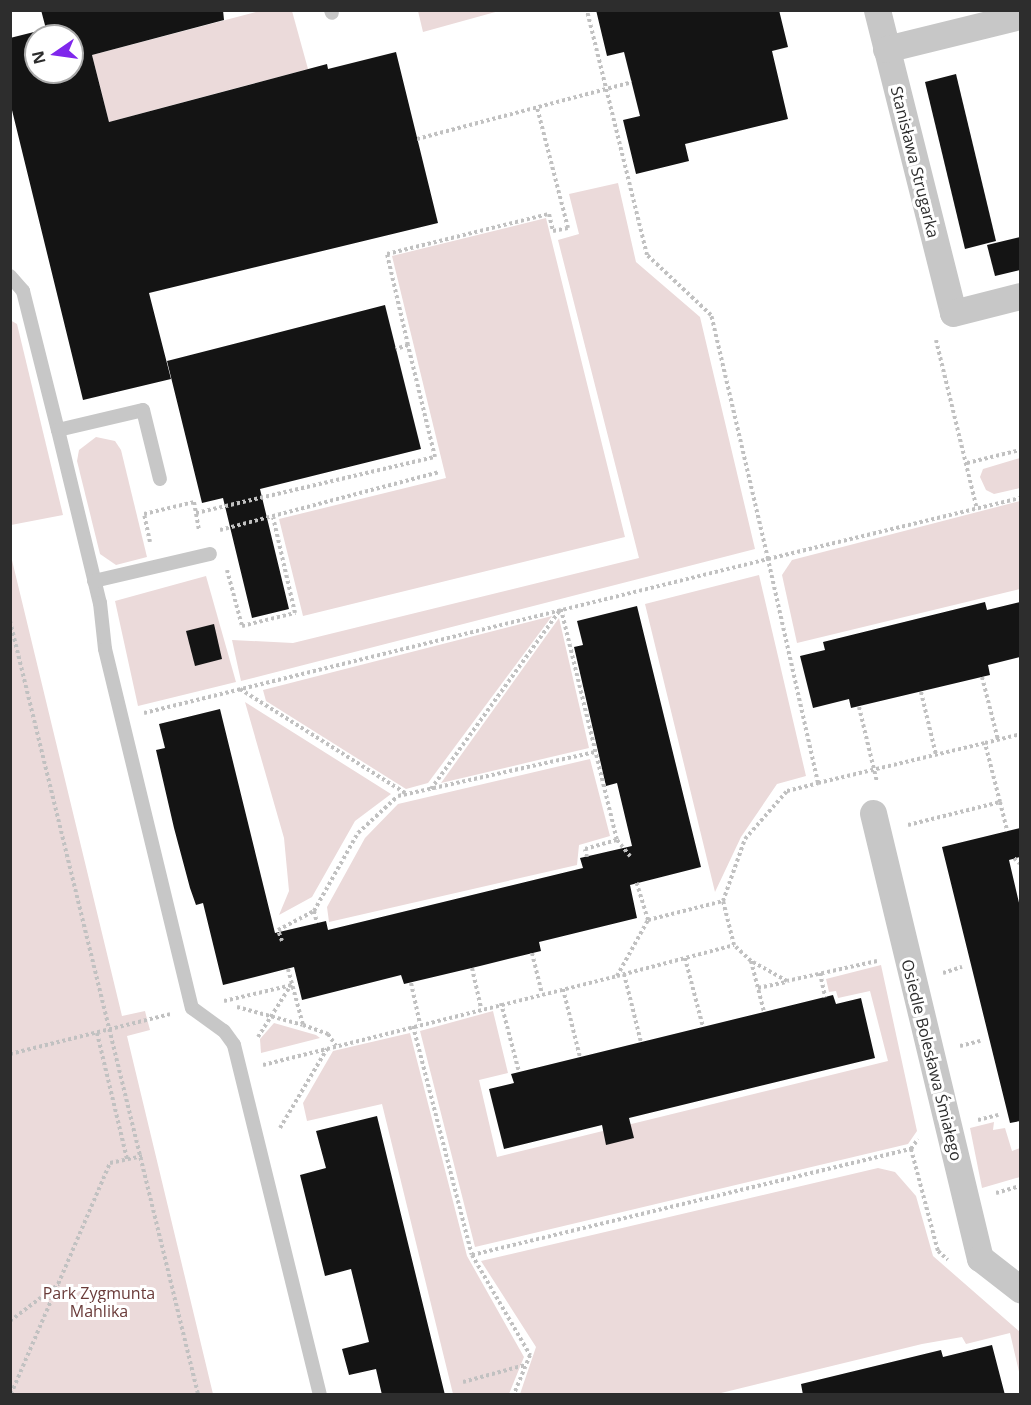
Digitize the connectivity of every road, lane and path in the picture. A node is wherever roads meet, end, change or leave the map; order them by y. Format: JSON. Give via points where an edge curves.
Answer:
{"nodes":[{"id":1,"x":586,"y":10,"type":"edge"},
{"id":2,"x":877,"y":10,"type":"edge"},
{"id":3,"x":1012,"y":18,"type":"dead end"},
{"id":4,"x":886,"y":49,"type":"junction"},
{"id":5,"x":632,"y":82,"type":"dead end"},
{"id":6,"x":606,"y":88,"type":"junction"},
{"id":7,"x":537,"y":107,"type":"junction"},
{"id":8,"x":417,"y":139,"type":"dead end"},
{"id":9,"x":10,"y":276,"type":"edge"},
{"id":10,"x":1020,"y":296,"type":"edge"},
{"id":11,"x":408,"y":345,"type":"junction"},
{"id":12,"x":396,"y":349,"type":"dead end"},
{"id":13,"x":58,"y":430,"type":"junction"},
{"id":14,"x":1020,"y":450,"type":"edge"},
{"id":15,"x":967,"y":463,"type":"dead end"},
{"id":16,"x":439,"y":472,"type":"dead end"},
{"id":17,"x":160,"y":479,"type":"dead end"},
{"id":18,"x":1020,"y":498,"type":"edge"},
{"id":19,"x":196,"y":513,"type":"junction"},
{"id":20,"x":273,"y":517,"type":"junction"},
{"id":21,"x":212,"y":554,"type":"junction"},
{"id":22,"x":768,"y":559,"type":"junction"},
{"id":23,"x":156,"y":566,"type":"junction"},
{"id":24,"x":94,"y":581,"type":"junction"},
{"id":25,"x":561,"y":609,"type":"junction"},
{"id":26,"x":10,"y":621,"type":"edge"},
{"id":27,"x":982,"y":677,"type":"dead end"},
{"id":28,"x":240,"y":689,"type":"junction"},
{"id":29,"x":921,"y":692,"type":"dead end"},
{"id":30,"x":139,"y":714,"type":"dead end"},
{"id":31,"x":1020,"y":734,"type":"edge"},
{"id":32,"x":998,"y":740,"type":"junction"},
{"id":33,"x":986,"y":743,"type":"junction"},
{"id":34,"x":595,"y":752,"type":"junction"},
{"id":35,"x":936,"y":755,"type":"junction"},
{"id":36,"x":818,"y":783,"type":"junction"},
{"id":37,"x":431,"y":789,"type":"junction"},
{"id":38,"x":407,"y":794,"type":"junction"},
{"id":39,"x":1000,"y":802,"type":"junction"},
{"id":40,"x":876,"y":822,"type":"joint"},
{"id":41,"x":1007,"y":831,"type":"dead end"},
{"id":42,"x":616,"y":840,"type":"junction"},
{"id":43,"x":630,"y":856,"type":"dead end"},
{"id":44,"x":587,"y":857,"type":"dead end"},
{"id":45,"x":1017,"y":862,"type":"edge"},
{"id":46,"x":1010,"y":865,"type":"dead end"},
{"id":47,"x":637,"y":883,"type":"dead end"},
{"id":48,"x":723,"y":901,"type":"junction"},
{"id":49,"x":314,"y":911,"type":"junction"},
{"id":50,"x":648,"y":920,"type":"junction"},
{"id":51,"x":317,"y":923,"type":"dead end"},
{"id":52,"x":282,"y":941,"type":"dead end"},
{"id":53,"x":734,"y":945,"type":"junction"},
{"id":54,"x":532,"y":953,"type":"dead end"},
{"id":55,"x":685,"y":958,"type":"junction"},
{"id":56,"x":886,"y":958,"type":"dead end"},
{"id":57,"x":751,"y":961,"type":"junction"},
{"id":58,"x":472,"y":968,"type":"dead end"},
{"id":59,"x":288,"y":969,"type":"dead end"},
{"id":60,"x":820,"y":973,"type":"junction"},
{"id":61,"x":624,"y":974,"type":"junction"},
{"id":62,"x":617,"y":976,"type":"junction"},
{"id":63,"x":787,"y":981,"type":"junction"},
{"id":64,"x":411,"y":983,"type":"dead end"},
{"id":65,"x":292,"y":985,"type":"junction"},
{"id":66,"x":758,"y":988,"type":"junction"},
{"id":67,"x":563,"y":989,"type":"junction"},
{"id":68,"x":542,"y":994,"type":"junction"},
{"id":69,"x":825,"y":997,"type":"dead end"},
{"id":70,"x":501,"y":1004,"type":"junction"},
{"id":71,"x":192,"y":1008,"type":"junction"},
{"id":72,"x":481,"y":1008,"type":"junction"},
{"id":73,"x":764,"y":1012,"type":"dead end"},
{"id":74,"x":233,"y":1013,"type":"dead end"},
{"id":75,"x":272,"y":1017,"type":"junction"},
{"id":76,"x":420,"y":1024,"type":"junction"},
{"id":77,"x":303,"y":1025,"type":"junction"},
{"id":78,"x":413,"y":1026,"type":"junction"},
{"id":79,"x":703,"y":1027,"type":"dead end"},
{"id":80,"x":111,"y":1029,"type":"junction"},
{"id":81,"x":97,"y":1033,"type":"junction"},
{"id":82,"x":250,"y":1036,"type":"dead end"},
{"id":83,"x":641,"y":1042,"type":"dead end"},
{"id":84,"x":336,"y":1046,"type":"junction"},
{"id":85,"x":328,"y":1048,"type":"junction"},
{"id":86,"x":10,"y":1054,"type":"edge"},
{"id":87,"x":256,"y":1054,"type":"dead end"},
{"id":88,"x":580,"y":1057,"type":"dead end"},
{"id":89,"x":259,"y":1066,"type":"junction"},
{"id":90,"x":519,"y":1072,"type":"dead end"},
{"id":91,"x":261,"y":1076,"type":"dead end"},
{"id":92,"x":273,"y":1126,"type":"dead end"},
{"id":93,"x":922,"y":1134,"type":"dead end"},
{"id":94,"x":142,"y":1156,"type":"junction"},
{"id":95,"x":127,"y":1160,"type":"junction"},
{"id":96,"x":472,"y":1255,"type":"junction"},
{"id":97,"x":60,"y":1283,"type":"junction"},
{"id":98,"x":1020,"y":1289,"type":"edge"},
{"id":99,"x":10,"y":1321,"type":"edge"},
{"id":100,"x":525,"y":1365,"type":"junction"},
{"id":101,"x":463,"y":1382,"type":"dead end"},
{"id":102,"x":198,"y":1394,"type":"edge"},
{"id":103,"x":11,"y":1395,"type":"edge"},
{"id":104,"x":191,"y":1395,"type":"edge"},
{"id":105,"x":320,"y":1395,"type":"edge"},
{"id":106,"x":514,"y":1395,"type":"edge"}],
"edges":[{"from":1,"to":6,"type":"path"},
{"from":2,"to":4,"type":"street","name":"Stanisława Strugarka"},
{"from":3,"to":4,"type":"street"},
{"from":4,"to":10,"type":"street","name":"Stanisława Strugarka","via":[[953,313]]},
{"from":5,"to":6,"type":"path"},
{"from":6,"to":7,"type":"path"},
{"from":6,"to":22,"type":"path","via":[[647,255],[711,315]]},
{"from":7,"to":8,"type":"path"},
{"from":7,"to":11,"type":"path","via":[[568,228],[553,231],[549,214],[387,254]]},
{"from":9,"to":13,"type":"lane","via":[[23,291]]},
{"from":11,"to":12,"type":"path"},
{"from":11,"to":19,"type":"path","via":[[435,458]]},
{"from":13,"to":17,"type":"lane","via":[[143,410]]},
{"from":13,"to":24,"type":"lane"},
{"from":14,"to":15,"type":"path"},
{"from":16,"to":20,"type":"path"},
{"from":18,"to":22,"type":"path"},
{"from":19,"to":21,"type":"path"},
{"from":19,"to":23,"type":"path","via":[[194,502],[144,514]]},
{"from":20,"to":21,"type":"path","via":[[217,531]]},
{"from":20,"to":21,"type":"path","via":[[295,614],[242,626]]},
{"from":21,"to":23,"type":"lane"},
{"from":22,"to":25,"type":"path"},
{"from":22,"to":36,"type":"path"},
{"from":23,"to":24,"type":"lane"},
{"from":24,"to":71,"type":"lane","via":[[105,649]]},
{"from":25,"to":28,"type":"path"},
{"from":25,"to":34,"type":"path"},
{"from":25,"to":37,"type":"path"},
{"from":26,"to":80,"type":"path"},
{"from":27,"to":32,"type":"path"},
{"from":28,"to":30,"type":"path"},
{"from":28,"to":38,"type":"path"},
{"from":29,"to":35,"type":"path"},
{"from":31,"to":32,"type":"path"},
{"from":32,"to":33,"type":"path"},
{"from":33,"to":35,"type":"path"},
{"from":33,"to":39,"type":"path"},
{"from":34,"to":37,"type":"path"},
{"from":34,"to":42,"type":"path"},
{"from":35,"to":36,"type":"path"},
{"from":36,"to":48,"type":"path","via":[[787,791],[745,839]]},
{"from":37,"to":38,"type":"path"},
{"from":38,"to":49,"type":"path","via":[[398,796],[358,833]]},
{"from":39,"to":40,"type":"path"},
{"from":39,"to":41,"type":"path"},
{"from":40,"to":98,"type":"street","name":"Osiedle Bolesława Śmiałego","via":[[980,1258]]},
{"from":42,"to":43,"type":"path"},
{"from":42,"to":44,"type":"path","via":[[585,849]]},
{"from":45,"to":46,"type":"path"},
{"from":47,"to":50,"type":"path"},
{"from":48,"to":50,"type":"path"},
{"from":48,"to":53,"type":"path"},
{"from":49,"to":51,"type":"path"},
{"from":49,"to":52,"type":"path","via":[[278,930]]},
{"from":50,"to":62,"type":"path"},
{"from":53,"to":55,"type":"path"},
{"from":53,"to":57,"type":"path"},
{"from":54,"to":68,"type":"path"},
{"from":55,"to":61,"type":"path"},
{"from":55,"to":79,"type":"path"},
{"from":56,"to":60,"type":"path"},
{"from":57,"to":63,"type":"path"},
{"from":57,"to":66,"type":"path"},
{"from":58,"to":72,"type":"path"},
{"from":59,"to":65,"type":"path"},
{"from":60,"to":63,"type":"path"},
{"from":60,"to":69,"type":"path"},
{"from":61,"to":62,"type":"path"},
{"from":61,"to":83,"type":"path"},
{"from":62,"to":67,"type":"path"},
{"from":63,"to":66,"type":"path"},
{"from":64,"to":76,"type":"path"},
{"from":65,"to":71,"type":"path"},
{"from":65,"to":75,"type":"path"},
{"from":65,"to":77,"type":"path"},
{"from":66,"to":73,"type":"path"},
{"from":67,"to":68,"type":"path"},
{"from":67,"to":88,"type":"path"},
{"from":68,"to":70,"type":"path"},
{"from":70,"to":72,"type":"path"},
{"from":70,"to":90,"type":"path"},
{"from":71,"to":80,"type":"path"},
{"from":71,"to":105,"type":"lane","via":[[224,1031],[234,1045]]},
{"from":72,"to":76,"type":"path"},
{"from":74,"to":75,"type":"path","via":[[226,1004]]},
{"from":75,"to":77,"type":"path"},
{"from":75,"to":82,"type":"path","via":[[253,1043]]},
{"from":76,"to":78,"type":"path"},
{"from":77,"to":84,"type":"path","via":[[328,1034]]},
{"from":78,"to":84,"type":"path"},
{"from":78,"to":96,"type":"path"},
{"from":80,"to":81,"type":"path"},
{"from":80,"to":94,"type":"path"},
{"from":81,"to":86,"type":"path"},
{"from":81,"to":95,"type":"path"},
{"from":84,"to":85,"type":"path"},
{"from":85,"to":89,"type":"path"},
{"from":85,"to":92,"type":"path","via":[[276,1136]]},
{"from":87,"to":89,"type":"path"},
{"from":89,"to":91,"type":"path"},
{"from":93,"to":96,"type":"path","via":[[910,1149]]},
{"from":94,"to":95,"type":"path"},
{"from":94,"to":102,"type":"path"},
{"from":95,"to":97,"type":"path","via":[[110,1163]]},
{"from":96,"to":100,"type":"path","via":[[530,1354]]},
{"from":97,"to":99,"type":"path"},
{"from":97,"to":103,"type":"path"},
{"from":100,"to":101,"type":"path"},
{"from":100,"to":106,"type":"path"},
{"from":102,"to":104,"type":"path"}]}
